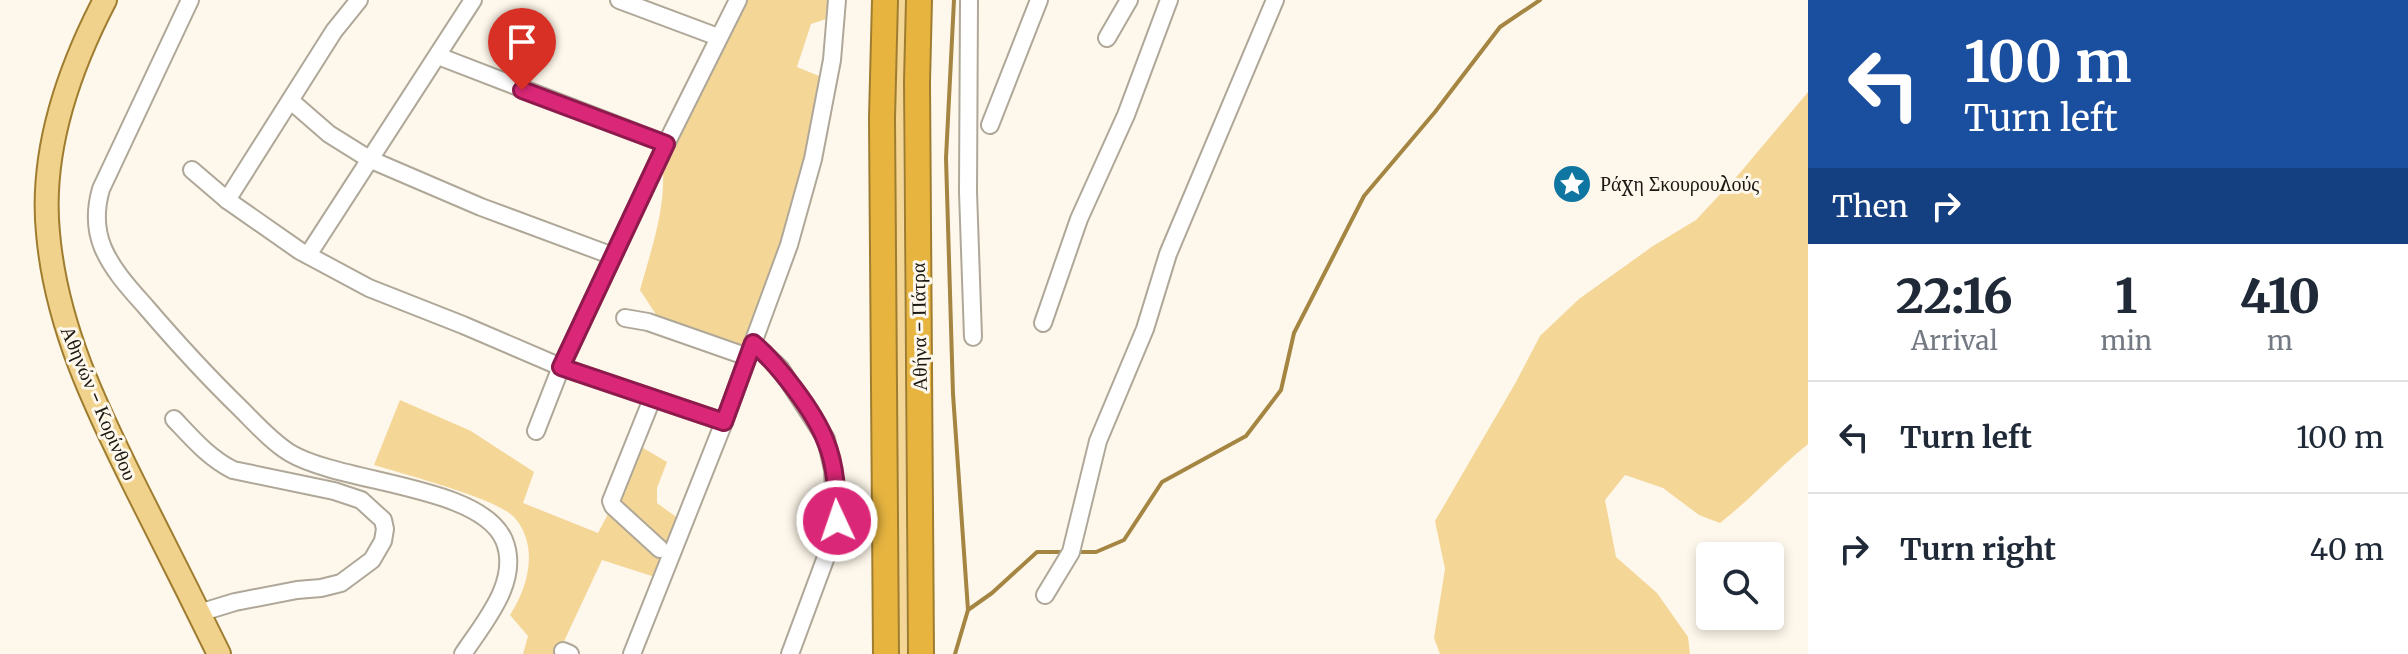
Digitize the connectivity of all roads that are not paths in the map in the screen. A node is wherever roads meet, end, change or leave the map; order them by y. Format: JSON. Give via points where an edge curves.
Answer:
{"nodes":[{"id":1,"x":105,"y":0,"type":"edge"},
{"id":2,"x":190,"y":0,"type":"edge"},
{"id":3,"x":359,"y":0,"type":"edge"},
{"id":4,"x":473,"y":0,"type":"edge"},
{"id":5,"x":619,"y":0,"type":"edge"},
{"id":6,"x":738,"y":0,"type":"edge"},
{"id":7,"x":837,"y":0,"type":"edge"},
{"id":8,"x":885,"y":0,"type":"edge"},
{"id":9,"x":919,"y":0,"type":"edge"},
{"id":10,"x":969,"y":0,"type":"edge"},
{"id":11,"x":1039,"y":0,"type":"edge"},
{"id":12,"x":1129,"y":0,"type":"edge"},
{"id":13,"x":1169,"y":0,"type":"edge"},
{"id":14,"x":1275,"y":0,"type":"edge"},
{"id":15,"x":718,"y":37,"type":"junction"},
{"id":16,"x":1107,"y":38,"type":"dead end"},
{"id":17,"x":438,"y":56,"type":"junction"},
{"id":18,"x":291,"y":101,"type":"junction"},
{"id":19,"x":990,"y":125,"type":"dead end"},
{"id":20,"x":666,"y":144,"type":"junction"},
{"id":21,"x":369,"y":159,"type":"junction"},
{"id":22,"x":192,"y":170,"type":"dead end"},
{"id":23,"x":227,"y":200,"type":"junction"},
{"id":24,"x":308,"y":255,"type":"junction"},
{"id":25,"x":613,"y":256,"type":"junction"},
{"id":26,"x":625,"y":318,"type":"dead end"},
{"id":27,"x":1043,"y":323,"type":"dead end"},
{"id":28,"x":973,"y":337,"type":"dead end"},
{"id":29,"x":750,"y":350,"type":"junction"},
{"id":30,"x":561,"y":367,"type":"junction"},
{"id":31,"x":652,"y":399,"type":"junction"},
{"id":32,"x":174,"y":419,"type":"dead end"},
{"id":33,"x":724,"y":422,"type":"junction"},
{"id":34,"x":536,"y":431,"type":"dead end"},
{"id":35,"x":660,"y":549,"type":"dead end"},
{"id":36,"x":1045,"y":595,"type":"dead end"},
{"id":37,"x":199,"y":613,"type":"junction"},
{"id":38,"x":219,"y":654,"type":"edge"},
{"id":39,"x":463,"y":654,"type":"edge"},
{"id":40,"x":632,"y":654,"type":"edge"},
{"id":41,"x":790,"y":654,"type":"edge"},
{"id":42,"x":886,"y":654,"type":"edge"},
{"id":43,"x":921,"y":654,"type":"edge"}],
"edges":[{"from":1,"to":37,"type":"main road","name":"Αθηνών - Κορίνθου","via":[[72,71],[54,135],[47,208],[54,281],[78,364]]},
{"from":2,"to":39,"type":"street","via":[[101,189],[96,214],[103,249],[196,365],[289,453],[330,470],[451,500],[491,521],[503,537],[509,570]]},
{"from":3,"to":18,"type":"street"},
{"from":4,"to":17,"type":"street"},
{"from":5,"to":15,"type":"street"},
{"from":6,"to":15,"type":"street"},
{"from":7,"to":29,"type":"street","via":[[832,60],[806,191]]},
{"from":8,"to":42,"type":"highway","name":"Αθήνα - Πάτρα"},
{"from":9,"to":43,"type":"highway","name":"Αθήνα - Πάτρα"},
{"from":10,"to":28,"type":"street"},
{"from":11,"to":19,"type":"street"},
{"from":12,"to":16,"type":"street"},
{"from":13,"to":27,"type":"street","via":[[1079,219]]},
{"from":14,"to":36,"type":"street","via":[[1168,254],[1145,329],[1098,441],[1071,552]]},
{"from":15,"to":20,"type":"street"},
{"from":17,"to":20,"type":"street"},
{"from":17,"to":21,"type":"street"},
{"from":18,"to":21,"type":"street"},
{"from":18,"to":23,"type":"street"},
{"from":20,"to":25,"type":"street"},
{"from":21,"to":24,"type":"street"},
{"from":21,"to":25,"type":"street"},
{"from":22,"to":23,"type":"street"},
{"from":23,"to":24,"type":"street"},
{"from":24,"to":30,"type":"street","via":[[369,288]]},
{"from":25,"to":30,"type":"street"},
{"from":26,"to":29,"type":"street"},
{"from":29,"to":33,"type":"street"},
{"from":29,"to":41,"type":"street","via":[[780,368],[826,439],[833,470],[836,530]]},
{"from":30,"to":31,"type":"street"},
{"from":30,"to":34,"type":"street"},
{"from":31,"to":33,"type":"street"},
{"from":31,"to":35,"type":"street","via":[[611,501]]},
{"from":32,"to":37,"type":"street","via":[[225,466],[361,500],[383,520],[385,529],[372,560],[341,583]]},
{"from":33,"to":40,"type":"street"},
{"from":37,"to":38,"type":"main road","name":"Αθηνών - Κορίνθου"}]}
